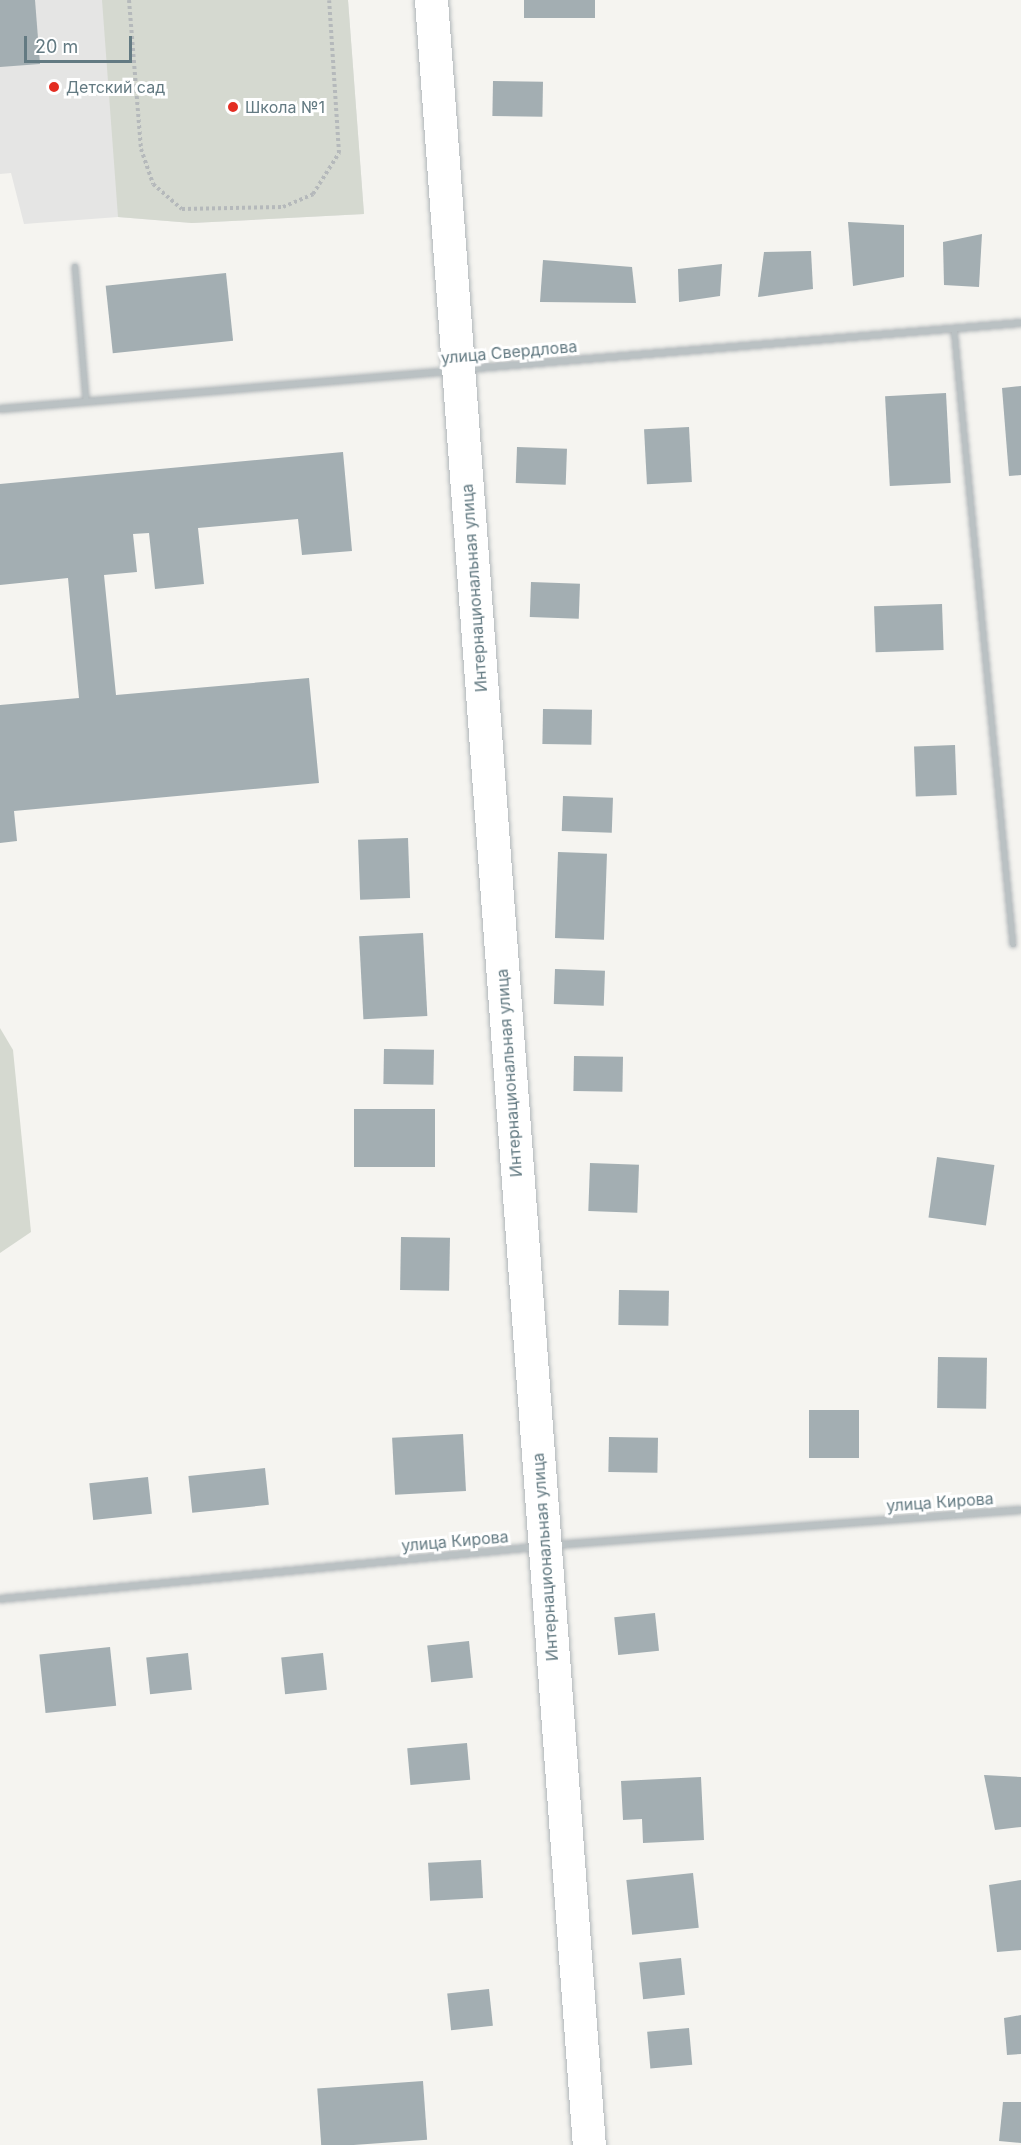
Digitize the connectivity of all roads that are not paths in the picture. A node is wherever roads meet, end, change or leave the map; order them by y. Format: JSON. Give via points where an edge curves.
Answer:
{"nodes":[{"id":1,"x":431,"y":0,"type":"edge"},
{"id":2,"x":75,"y":266,"type":"dead end"},
{"id":3,"x":1021,"y":323,"type":"edge"},
{"id":4,"x":954,"y":328,"type":"junction"},
{"id":5,"x":458,"y":370,"type":"junction"},
{"id":6,"x":86,"y":401,"type":"junction"},
{"id":7,"x":0,"y":409,"type":"edge"},
{"id":8,"x":1013,"y":944,"type":"dead end"},
{"id":9,"x":1021,"y":1510,"type":"edge"},
{"id":10,"x":544,"y":1546,"type":"junction"},
{"id":11,"x":0,"y":1599,"type":"edge"},
{"id":12,"x":589,"y":2145,"type":"edge"}],
"edges":[{"from":1,"to":5,"type":"main road","name":"Интернациональная улица"},
{"from":2,"to":6,"type":"lane"},
{"from":3,"to":4,"type":"street","name":"улица Свердлова"},
{"from":4,"to":5,"type":"street","name":"улица Свердлова"},
{"from":4,"to":8,"type":"lane"},
{"from":5,"to":6,"type":"street","name":"улица Свердлова"},
{"from":5,"to":10,"type":"main road","name":"Интернациональная улица"},
{"from":6,"to":7,"type":"street","name":"улица Свердлова"},
{"from":9,"to":10,"type":"street","name":"улица Кирова"},
{"from":10,"to":11,"type":"street","name":"улица Кирова"},
{"from":10,"to":12,"type":"main road","name":"Интернациональная улица"}]}
